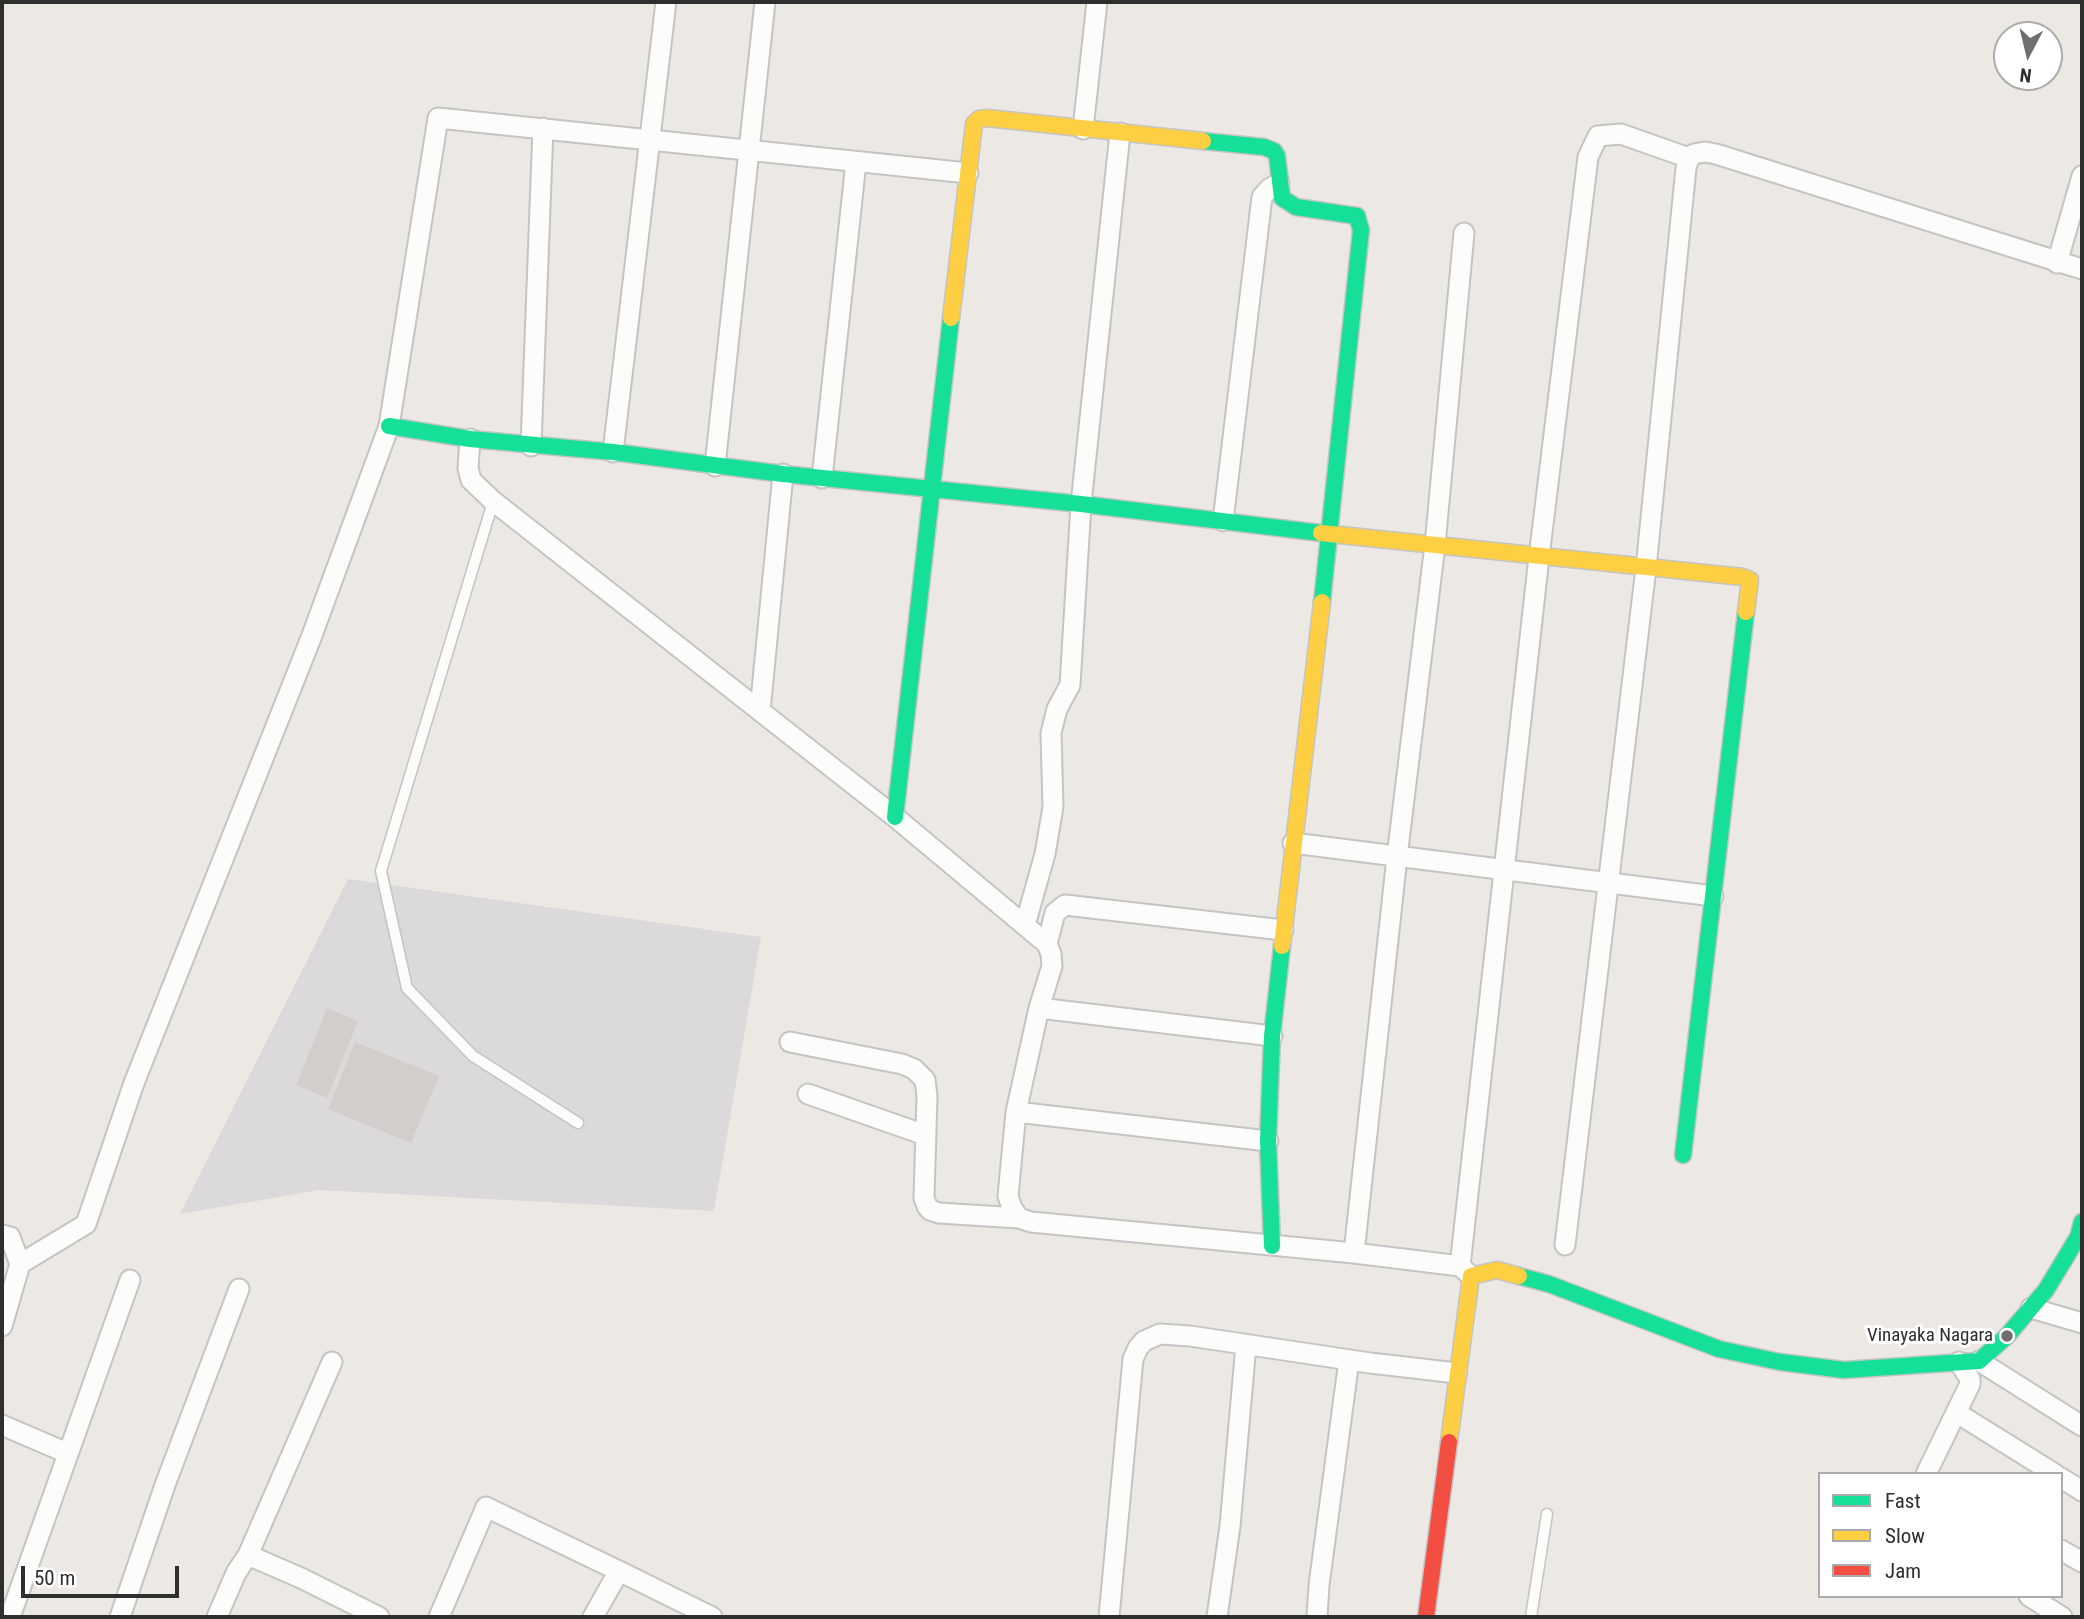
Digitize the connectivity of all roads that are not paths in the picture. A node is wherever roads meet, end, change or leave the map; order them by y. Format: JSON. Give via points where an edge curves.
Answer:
{"nodes":[{"id":1,"x":666,"y":2,"type":"edge"},
{"id":2,"x":765,"y":2,"type":"edge"},
{"id":3,"x":1097,"y":2,"type":"edge"},
{"id":4,"x":542,"y":128,"type":"junction"},
{"id":5,"x":1083,"y":129,"type":"junction"},
{"id":6,"x":1120,"y":133,"type":"junction"},
{"id":7,"x":650,"y":139,"type":"junction"},
{"id":8,"x":750,"y":151,"type":"junction"},
{"id":9,"x":1689,"y":158,"type":"junction"},
{"id":10,"x":856,"y":162,"type":"junction"},
{"id":11,"x":968,"y":173,"type":"junction"},
{"id":12,"x":2082,"y":176,"type":"edge"},
{"id":13,"x":1279,"y":183,"type":"junction"},
{"id":14,"x":1465,"y":233,"type":"dead end"},
{"id":15,"x":2057,"y":263,"type":"junction"},
{"id":16,"x":2082,"y":269,"type":"edge"},
{"id":17,"x":389,"y":426,"type":"junction"},
{"id":18,"x":470,"y":439,"type":"junction"},
{"id":19,"x":531,"y":446,"type":"junction"},
{"id":20,"x":613,"y":452,"type":"junction"},
{"id":21,"x":715,"y":466,"type":"junction"},
{"id":22,"x":783,"y":474,"type":"junction"},
{"id":23,"x":822,"y":478,"type":"junction"},
{"id":24,"x":930,"y":491,"type":"junction"},
{"id":25,"x":493,"y":501,"type":"junction"},
{"id":26,"x":1081,"y":504,"type":"junction"},
{"id":27,"x":1223,"y":521,"type":"junction"},
{"id":28,"x":1330,"y":534,"type":"junction"},
{"id":29,"x":1435,"y":545,"type":"junction"},
{"id":30,"x":1539,"y":557,"type":"junction"},
{"id":31,"x":1646,"y":568,"type":"junction"},
{"id":32,"x":760,"y":711,"type":"junction"},
{"id":33,"x":895,"y":817,"type":"junction"},
{"id":34,"x":1293,"y":843,"type":"junction"},
{"id":35,"x":1397,"y":857,"type":"junction"},
{"id":36,"x":1504,"y":871,"type":"junction"},
{"id":37,"x":1608,"y":883,"type":"junction"},
{"id":38,"x":1713,"y":896,"type":"junction"},
{"id":39,"x":1025,"y":925,"type":"junction"},
{"id":40,"x":1283,"y":930,"type":"junction"},
{"id":41,"x":1046,"y":944,"type":"junction"},
{"id":42,"x":1039,"y":1008,"type":"junction"},
{"id":43,"x":1272,"y":1036,"type":"junction"},
{"id":44,"x":790,"y":1042,"type":"dead end"},
{"id":45,"x":808,"y":1094,"type":"dead end"},
{"id":46,"x":1016,"y":1112,"type":"junction"},
{"id":47,"x":578,"y":1124,"type":"dead end"},
{"id":48,"x":925,"y":1135,"type":"junction"},
{"id":49,"x":1268,"y":1141,"type":"junction"},
{"id":50,"x":1683,"y":1155,"type":"dead end"},
{"id":51,"x":1019,"y":1218,"type":"junction"},
{"id":52,"x":2082,"y":1222,"type":"edge"},
{"id":53,"x":2,"y":1236,"type":"edge"},
{"id":54,"x":1565,"y":1245,"type":"dead end"},
{"id":55,"x":1272,"y":1246,"type":"junction"},
{"id":56,"x":1354,"y":1253,"type":"junction"},
{"id":57,"x":20,"y":1264,"type":"junction"},
{"id":58,"x":1465,"y":1271,"type":"junction"},
{"id":59,"x":130,"y":1280,"type":"dead end"},
{"id":60,"x":239,"y":1289,"type":"dead end"},
{"id":61,"x":2031,"y":1308,"type":"junction"},
{"id":62,"x":2082,"y":1323,"type":"edge"},
{"id":63,"x":2,"y":1326,"type":"edge"},
{"id":64,"x":1246,"y":1345,"type":"junction"},
{"id":65,"x":1349,"y":1360,"type":"junction"},
{"id":66,"x":1969,"y":1361,"type":"junction"},
{"id":67,"x":332,"y":1362,"type":"dead end"},
{"id":68,"x":1457,"y":1373,"type":"junction"},
{"id":69,"x":1956,"y":1413,"type":"junction"},
{"id":70,"x":2,"y":1425,"type":"edge"},
{"id":71,"x":2082,"y":1426,"type":"edge"},
{"id":72,"x":67,"y":1453,"type":"junction"},
{"id":73,"x":1930,"y":1472,"type":"edge"},
{"id":74,"x":2052,"y":1472,"type":"edge"},
{"id":75,"x":2063,"y":1479,"type":"edge"},
{"id":76,"x":2082,"y":1491,"type":"edge"},
{"id":77,"x":1547,"y":1514,"type":"dead end"},
{"id":78,"x":2063,"y":1551,"type":"edge"},
{"id":79,"x":248,"y":1555,"type":"junction"},
{"id":80,"x":2082,"y":1562,"type":"edge"},
{"id":81,"x":618,"y":1571,"type":"junction"},
{"id":82,"x":2032,"y":1598,"type":"edge"},
{"id":83,"x":10,"y":1617,"type":"edge"},
{"id":84,"x":120,"y":1617,"type":"edge"},
{"id":85,"x":217,"y":1617,"type":"edge"},
{"id":86,"x":379,"y":1617,"type":"edge"},
{"id":87,"x":439,"y":1617,"type":"edge"},
{"id":88,"x":593,"y":1617,"type":"edge"},
{"id":89,"x":712,"y":1617,"type":"edge"},
{"id":90,"x":1109,"y":1617,"type":"edge"},
{"id":91,"x":1217,"y":1617,"type":"edge"},
{"id":92,"x":1317,"y":1617,"type":"edge"},
{"id":93,"x":1426,"y":1617,"type":"edge"},
{"id":94,"x":1531,"y":1617,"type":"edge"},
{"id":95,"x":2062,"y":1617,"type":"edge"}],
"edges":[{"from":1,"to":7,"type":"street"},
{"from":2,"to":8,"type":"street"},
{"from":3,"to":5,"type":"street"},
{"from":4,"to":7,"type":"street"},
{"from":4,"to":17,"type":"street","via":[[438,118]]},
{"from":4,"to":19,"type":"street"},
{"from":5,"to":6,"type":"street"},
{"from":5,"to":11,"type":"street","via":[[979,119]]},
{"from":6,"to":13,"type":"street","via":[[1274,150]]},
{"from":6,"to":26,"type":"street"},
{"from":7,"to":8,"type":"street"},
{"from":7,"to":20,"type":"street"},
{"from":8,"to":10,"type":"street"},
{"from":8,"to":21,"type":"street"},
{"from":9,"to":15,"type":"street","via":[[1716,154]]},
{"from":9,"to":30,"type":"street","via":[[1620,134],[1598,136],[1588,157]]},
{"from":9,"to":31,"type":"street"},
{"from":10,"to":11,"type":"street"},
{"from":10,"to":23,"type":"street"},
{"from":11,"to":24,"type":"street"},
{"from":12,"to":15,"type":"street"},
{"from":13,"to":27,"type":"street","via":[[1262,197]]},
{"from":13,"to":28,"type":"street","via":[[1282,198],[1296,207],[1357,216],[1361,223]]},
{"from":14,"to":29,"type":"street"},
{"from":15,"to":16,"type":"street"},
{"from":17,"to":18,"type":"street"},
{"from":17,"to":57,"type":"street","via":[[311,638],[134,1083],[86,1224]]},
{"from":18,"to":19,"type":"street"},
{"from":18,"to":25,"type":"street","via":[[471,480]]},
{"from":19,"to":20,"type":"street"},
{"from":20,"to":21,"type":"street"},
{"from":21,"to":22,"type":"street"},
{"from":22,"to":23,"type":"street"},
{"from":22,"to":32,"type":"street"},
{"from":23,"to":24,"type":"street"},
{"from":24,"to":26,"type":"street"},
{"from":24,"to":33,"type":"street"},
{"from":25,"to":32,"type":"street"},
{"from":25,"to":47,"type":"lane","via":[[381,871],[407,988],[473,1056]]},
{"from":26,"to":27,"type":"street"},
{"from":26,"to":39,"type":"street","via":[[1070,685],[1051,733],[1053,807]]},
{"from":27,"to":28,"type":"street"},
{"from":28,"to":29,"type":"street"},
{"from":28,"to":34,"type":"street"},
{"from":29,"to":30,"type":"street"},
{"from":29,"to":35,"type":"street"},
{"from":30,"to":31,"type":"street"},
{"from":30,"to":36,"type":"street"},
{"from":31,"to":37,"type":"street"},
{"from":31,"to":38,"type":"street","via":[[1750,580]]},
{"from":32,"to":33,"type":"street"},
{"from":33,"to":39,"type":"street"},
{"from":34,"to":35,"type":"street"},
{"from":34,"to":40,"type":"street"},
{"from":35,"to":36,"type":"street"},
{"from":35,"to":56,"type":"street"},
{"from":36,"to":37,"type":"street"},
{"from":36,"to":58,"type":"street"},
{"from":37,"to":38,"type":"street"},
{"from":37,"to":54,"type":"street"},
{"from":38,"to":50,"type":"street"},
{"from":39,"to":41,"type":"street"},
{"from":40,"to":41,"type":"street","via":[[1065,905],[1055,913]]},
{"from":40,"to":43,"type":"street"},
{"from":41,"to":42,"type":"street","via":[[1052,966]]},
{"from":42,"to":43,"type":"street"},
{"from":42,"to":46,"type":"street"},
{"from":43,"to":49,"type":"street"},
{"from":44,"to":48,"type":"street","via":[[914,1069],[925,1080]]},
{"from":45,"to":48,"type":"street"},
{"from":46,"to":49,"type":"street"},
{"from":46,"to":51,"type":"street","via":[[1008,1196]]},
{"from":48,"to":51,"type":"street","via":[[924,1198],[930,1210]]},
{"from":49,"to":55,"type":"street"},
{"from":51,"to":55,"type":"street"},
{"from":52,"to":61,"type":"street","via":[[2078,1237]]},
{"from":53,"to":57,"type":"street","via":[[10,1237]]},
{"from":55,"to":56,"type":"street"},
{"from":56,"to":58,"type":"street"},
{"from":57,"to":63,"type":"street"},
{"from":58,"to":66,"type":"street","via":[[1497,1270],[1549,1284],[1718,1349],[1780,1362],[1844,1370]]},
{"from":58,"to":68,"type":"street"},
{"from":59,"to":72,"type":"street"},
{"from":60,"to":84,"type":"street"},
{"from":61,"to":62,"type":"street"},
{"from":61,"to":66,"type":"street","via":[[2007,1336]]},
{"from":64,"to":65,"type":"street"},
{"from":64,"to":90,"type":"street","via":[[1160,1334],[1138,1348],[1133,1359]]},
{"from":64,"to":91,"type":"street"},
{"from":65,"to":68,"type":"street"},
{"from":65,"to":92,"type":"street"},
{"from":66,"to":69,"type":"street","via":[[1970,1384]]},
{"from":66,"to":71,"type":"street"},
{"from":67,"to":79,"type":"street"},
{"from":68,"to":93,"type":"street"},
{"from":69,"to":73,"type":"street"},
{"from":69,"to":74,"type":"street"},
{"from":70,"to":72,"type":"street"},
{"from":72,"to":83,"type":"street"},
{"from":75,"to":76,"type":"street"},
{"from":77,"to":94,"type":"lane"},
{"from":78,"to":80,"type":"street"},
{"from":79,"to":85,"type":"street"},
{"from":79,"to":86,"type":"street"},
{"from":81,"to":87,"type":"street","via":[[486,1507]]},
{"from":81,"to":88,"type":"street"},
{"from":81,"to":89,"type":"street"},
{"from":82,"to":95,"type":"street"}]}
